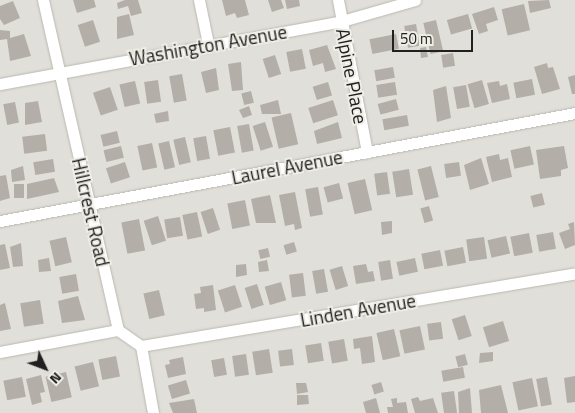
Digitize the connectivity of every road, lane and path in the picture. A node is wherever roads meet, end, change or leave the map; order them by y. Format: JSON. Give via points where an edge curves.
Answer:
{"nodes":[{"id":1,"x":43,"y":0,"type":"edge"},
{"id":2,"x":199,"y":0,"type":"edge"},
{"id":3,"x":338,"y":0,"type":"edge"},
{"id":4,"x":415,"y":0,"type":"edge"},
{"id":5,"x":342,"y":21,"type":"junction"},
{"id":6,"x":208,"y":44,"type":"junction"},
{"id":7,"x":60,"y":73,"type":"junction"},
{"id":8,"x":0,"y":84,"type":"edge"},
{"id":9,"x":575,"y":113,"type":"edge"},
{"id":10,"x":366,"y":152,"type":"junction"},
{"id":11,"x":89,"y":204,"type":"junction"},
{"id":12,"x":0,"y":221,"type":"edge"},
{"id":13,"x":575,"y":273,"type":"edge"},
{"id":14,"x":118,"y":330,"type":"junction"},
{"id":15,"x":141,"y":346,"type":"junction"},
{"id":16,"x":0,"y":352,"type":"edge"},
{"id":17,"x":153,"y":413,"type":"edge"}],
"edges":[{"from":1,"to":7,"type":"street","name":"Hillcrest Road"},
{"from":2,"to":6,"type":"street"},
{"from":3,"to":5,"type":"street","name":"Alpine Place"},
{"from":4,"to":5,"type":"street","name":"Washington Avenue"},
{"from":5,"to":6,"type":"street","name":"Washington Avenue"},
{"from":5,"to":10,"type":"street","name":"Alpine Place"},
{"from":6,"to":7,"type":"street","name":"Washington Avenue"},
{"from":7,"to":8,"type":"street","name":"Washington Avenue"},
{"from":7,"to":11,"type":"street","name":"Hillcrest Road"},
{"from":9,"to":10,"type":"street","name":"Laurel Avenue"},
{"from":10,"to":11,"type":"street","name":"Laurel Avenue"},
{"from":11,"to":12,"type":"street","name":"Laurel Avenue"},
{"from":11,"to":14,"type":"street","name":"Hillcrest Road"},
{"from":13,"to":15,"type":"street","name":"Linden Avenue"},
{"from":14,"to":15,"type":"street"},
{"from":14,"to":16,"type":"street"},
{"from":15,"to":17,"type":"street"}]}
